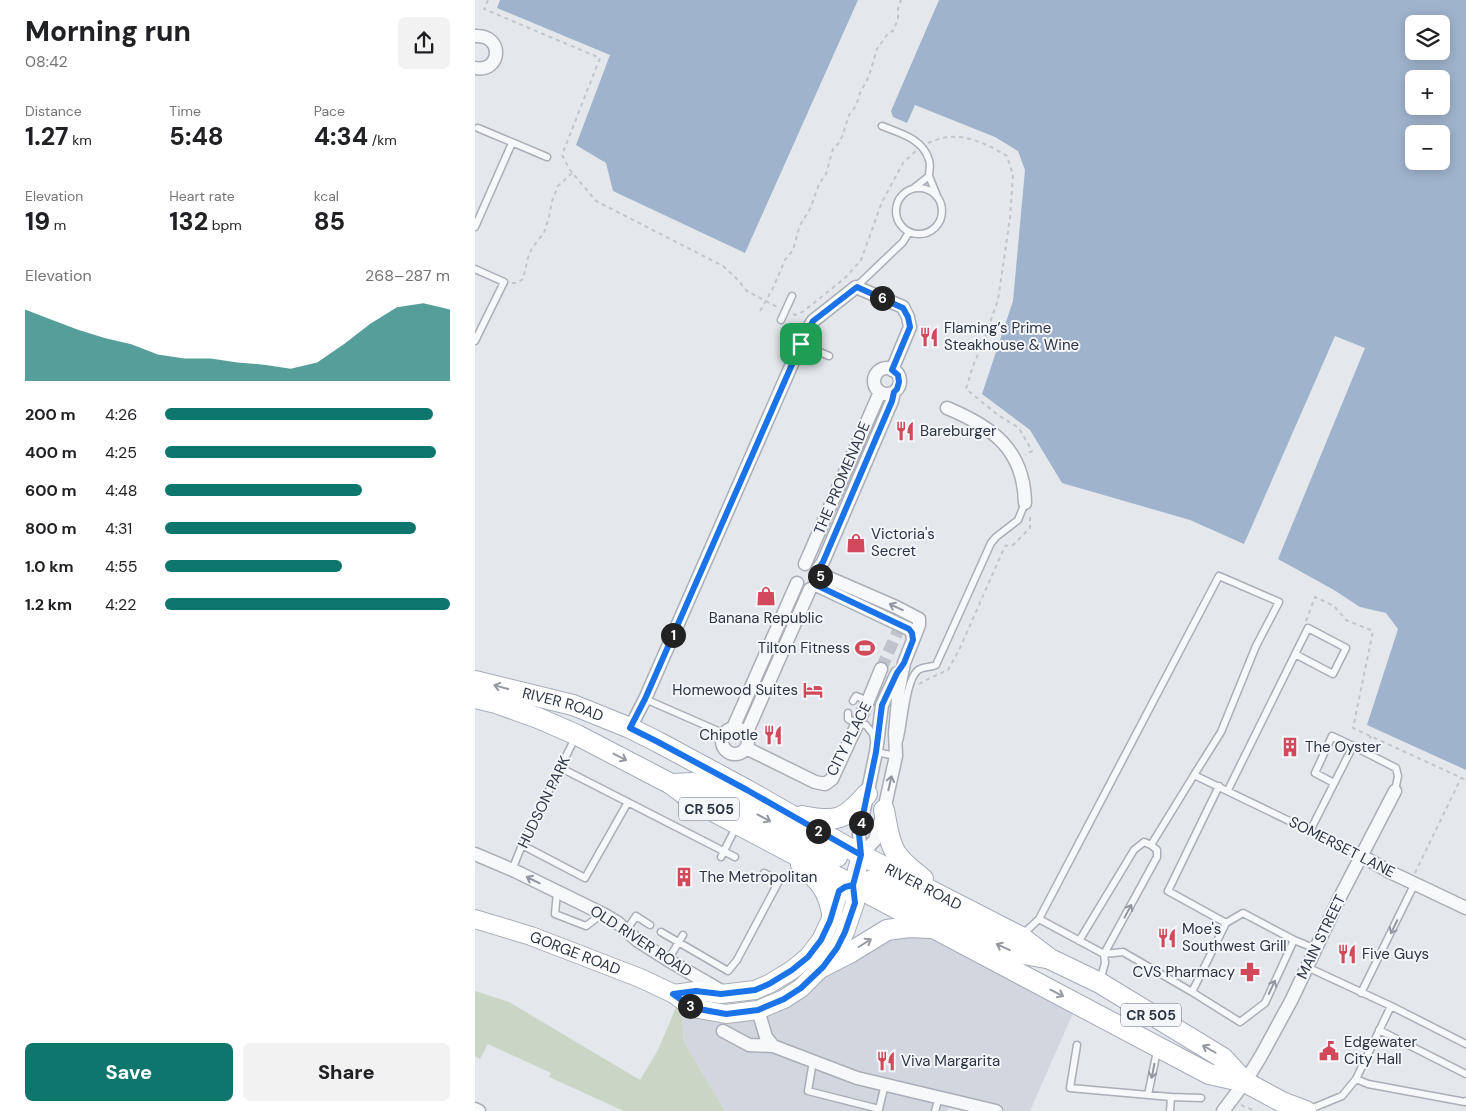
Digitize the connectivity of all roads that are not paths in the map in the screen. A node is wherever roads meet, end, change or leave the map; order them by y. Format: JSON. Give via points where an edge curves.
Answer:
{"nodes":[{"id":1,"x":475,"y":36,"type":"edge"},
{"id":2,"x":475,"y":68,"type":"edge"},
{"id":3,"x":882,"y":126,"type":"dead end"},
{"id":4,"x":478,"y":128,"type":"dead end"},
{"id":5,"x":512,"y":142,"type":"junction"},
{"id":6,"x":547,"y":157,"type":"dead end"},
{"id":7,"x":929,"y":176,"type":"junction"},
{"id":8,"x":913,"y":189,"type":"junction"},
{"id":9,"x":937,"y":197,"type":"junction"},
{"id":10,"x":475,"y":227,"type":"edge"},
{"id":11,"x":909,"y":232,"type":"junction"},
{"id":12,"x":475,"y":269,"type":"edge"},
{"id":13,"x":857,"y":287,"type":"junction"},
{"id":14,"x":792,"y":296,"type":"dead end"},
{"id":15,"x":781,"y":320,"type":"dead end"},
{"id":16,"x":475,"y":321,"type":"edge"},
{"id":17,"x":483,"y":324,"type":"junction"},
{"id":18,"x":475,"y":341,"type":"edge"},
{"id":19,"x":801,"y":344,"type":"junction"},
{"id":20,"x":829,"y":356,"type":"dead end"},
{"id":21,"x":892,"y":370,"type":"junction"},
{"id":22,"x":879,"y":392,"type":"junction"},
{"id":23,"x":894,"y":392,"type":"junction"},
{"id":24,"x":947,"y":408,"type":"dead end"},
{"id":25,"x":1025,"y":503,"type":"joint"},
{"id":26,"x":805,"y":564,"type":"junction"},
{"id":27,"x":816,"y":579,"type":"junction"},
{"id":28,"x":797,"y":583,"type":"junction"},
{"id":29,"x":1295,"y":654,"type":"junction"},
{"id":30,"x":904,"y":663,"type":"junction"},
{"id":31,"x":881,"y":669,"type":"tunnel mouth"},
{"id":32,"x":475,"y":681,"type":"edge"},
{"id":33,"x":475,"y":698,"type":"edge"},
{"id":34,"x":645,"y":699,"type":"junction"},
{"id":35,"x":853,"y":701,"type":"dead end"},
{"id":36,"x":869,"y":702,"type":"junction"},
{"id":37,"x":848,"y":713,"type":"dead end"},
{"id":38,"x":858,"y":724,"type":"junction"},
{"id":39,"x":630,"y":728,"type":"junction"},
{"id":40,"x":729,"y":731,"type":"junction"},
{"id":41,"x":746,"y":734,"type":"junction"},
{"id":42,"x":577,"y":735,"type":"junction"},
{"id":43,"x":1353,"y":746,"type":"junction"},
{"id":44,"x":745,"y":748,"type":"junction"},
{"id":45,"x":876,"y":752,"type":"junction"},
{"id":46,"x":896,"y":756,"type":"junction"},
{"id":47,"x":561,"y":768,"type":"junction"},
{"id":48,"x":1195,"y":775,"type":"junction"},
{"id":49,"x":1334,"y":783,"type":"junction"},
{"id":50,"x":671,"y":784,"type":"junction"},
{"id":51,"x":1219,"y":786,"type":"junction"},
{"id":52,"x":1227,"y":790,"type":"junction"},
{"id":53,"x":1395,"y":791,"type":"joint"},
{"id":54,"x":867,"y":794,"type":"junction"},
{"id":55,"x":628,"y":802,"type":"junction"},
{"id":56,"x":884,"y":810,"type":"junction"},
{"id":57,"x":787,"y":813,"type":"junction"},
{"id":58,"x":738,"y":824,"type":"junction"},
{"id":59,"x":1310,"y":831,"type":"junction"},
{"id":60,"x":773,"y":842,"type":"junction"},
{"id":61,"x":522,"y":845,"type":"junction"},
{"id":62,"x":1151,"y":845,"type":"junction"},
{"id":63,"x":475,"y":854,"type":"edge"},
{"id":64,"x":723,"y":854,"type":"junction"},
{"id":65,"x":861,"y":855,"type":"junction"},
{"id":66,"x":1361,"y":856,"type":"junction"},
{"id":67,"x":735,"y":857,"type":"dead end"},
{"id":68,"x":514,"y":871,"type":"junction"},
{"id":69,"x":764,"y":873,"type":"dead end"},
{"id":70,"x":1413,"y":882,"type":"junction"},
{"id":71,"x":853,"y":885,"type":"junction"},
{"id":72,"x":557,"y":892,"type":"junction"},
{"id":73,"x":948,"y":899,"type":"junction"},
{"id":74,"x":1466,"y":908,"type":"edge"},
{"id":75,"x":832,"y":913,"type":"junction"},
{"id":76,"x":603,"y":914,"type":"junction"},
{"id":77,"x":475,"y":919,"type":"edge"},
{"id":78,"x":1039,"y":919,"type":"junction"},
{"id":79,"x":1226,"y":923,"type":"junction"},
{"id":80,"x":650,"y":925,"type":"dead end"},
{"id":81,"x":933,"y":928,"type":"junction"},
{"id":82,"x":626,"y":931,"type":"junction"},
{"id":83,"x":661,"y":932,"type":"dead end"},
{"id":84,"x":683,"y":935,"type":"dead end"},
{"id":85,"x":1021,"y":937,"type":"junction"},
{"id":86,"x":1294,"y":940,"type":"junction"},
{"id":87,"x":1079,"y":941,"type":"junction"},
{"id":88,"x":678,"y":943,"type":"junction"},
{"id":89,"x":1316,"y":949,"type":"junction"},
{"id":90,"x":1104,"y":954,"type":"junction"},
{"id":91,"x":1050,"y":959,"type":"junction"},
{"id":92,"x":668,"y":960,"type":"junction"},
{"id":93,"x":823,"y":967,"type":"junction"},
{"id":94,"x":1307,"y":967,"type":"junction"},
{"id":95,"x":1100,"y":983,"type":"junction"},
{"id":96,"x":1192,"y":992,"type":"junction"},
{"id":97,"x":1361,"y":992,"type":"junction"},
{"id":98,"x":673,"y":994,"type":"junction"},
{"id":99,"x":725,"y":994,"type":"junction"},
{"id":100,"x":1391,"y":1006,"type":"junction"},
{"id":101,"x":758,"y":1010,"type":"junction"},
{"id":102,"x":1379,"y":1030,"type":"junction"},
{"id":103,"x":723,"y":1031,"type":"dead end"},
{"id":104,"x":1466,"y":1044,"type":"edge"},
{"id":105,"x":1077,"y":1045,"type":"dead end"},
{"id":106,"x":773,"y":1046,"type":"junction"},
{"id":107,"x":1158,"y":1047,"type":"junction"},
{"id":108,"x":813,"y":1061,"type":"junction"},
{"id":109,"x":1466,"y":1074,"type":"edge"},
{"id":110,"x":1356,"y":1079,"type":"junction"},
{"id":111,"x":1245,"y":1082,"type":"junction"},
{"id":112,"x":885,"y":1084,"type":"junction"},
{"id":113,"x":1149,"y":1095,"type":"junction"},
{"id":114,"x":1171,"y":1097,"type":"junction"},
{"id":115,"x":939,"y":1098,"type":"junction"},
{"id":116,"x":1201,"y":1098,"type":"dead end"},
{"id":117,"x":1466,"y":1101,"type":"edge"},
{"id":118,"x":1277,"y":1106,"type":"edge"},
{"id":119,"x":475,"y":1109,"type":"edge"},
{"id":120,"x":879,"y":1110,"type":"edge"},
{"id":121,"x":479,"y":1111,"type":"edge"},
{"id":122,"x":935,"y":1111,"type":"edge"},
{"id":123,"x":997,"y":1111,"type":"edge"},
{"id":124,"x":1170,"y":1111,"type":"edge"},
{"id":125,"x":1223,"y":1111,"type":"edge"},
{"id":126,"x":1306,"y":1111,"type":"edge"}],
"edges":[{"from":1,"to":2,"type":"street","via":[[493,42],[496,54],[490,66]]},
{"from":3,"to":7,"type":"lane","via":[[913,139],[921,146],[930,160]]},
{"from":4,"to":5,"type":"lane"},
{"from":5,"to":6,"type":"lane"},
{"from":5,"to":10,"type":"lane"},
{"from":7,"to":8,"type":"lane"},
{"from":7,"to":9,"type":"lane"},
{"from":8,"to":9,"type":"lane","via":[[931,191]]},
{"from":8,"to":11,"type":"lane","via":[[905,193],[896,208],[901,226]]},
{"from":9,"to":11,"type":"lane","via":[[942,213],[940,221],[929,232]]},
{"from":11,"to":13,"type":"lane","via":[[903,242]]},
{"from":12,"to":17,"type":"lane","via":[[504,282]]},
{"from":13,"to":19,"type":"street","via":[[813,321]]},
{"from":13,"to":21,"type":"street","via":[[903,308],[908,317],[910,327]]},
{"from":14,"to":15,"type":"lane"},
{"from":16,"to":17,"type":"lane"},
{"from":17,"to":18,"type":"lane"},
{"from":19,"to":20,"type":"lane"},
{"from":19,"to":34,"type":"street"},
{"from":21,"to":22,"type":"street","via":[[884,369],[877,373],[875,385]]},
{"from":21,"to":23,"type":"street","via":[[899,378]]},
{"from":22,"to":23,"type":"street"},
{"from":22,"to":26,"type":"street","name":"THE PROMENADE"},
{"from":23,"to":27,"type":"street","name":"THE PROMENADE"},
{"from":24,"to":25,"type":"street","via":[[967,416],[999,438],[1011,452],[1023,477]]},
{"from":25,"to":46,"type":"lane","via":[[1018,520],[991,543],[936,665],[916,672],[906,698]]},
{"from":26,"to":27,"type":"street","via":[[814,566]]},
{"from":26,"to":28,"type":"street","via":[[797,569]]},
{"from":27,"to":28,"type":"street","via":[[800,587]]},
{"from":27,"to":30,"type":"street","name":"CITY PLACE","via":[[896,607],[919,619]]},
{"from":27,"to":41,"type":"street","name":"THE PROMENADE"},
{"from":28,"to":40,"type":"street"},
{"from":29,"to":29,"type":"lane","via":[[1333,674],[1346,648],[1307,628]]},
{"from":29,"to":52,"type":"lane"},
{"from":30,"to":45,"type":"street","name":"CITY PLACE","via":[[882,705]]},
{"from":30,"to":46,"type":"street","name":"CITY PLACE","via":[[897,706]]},
{"from":31,"to":36,"type":"street","name":"CITY PLACE"},
{"from":39,"to":32,"type":"main road","name":"RIVER ROAD","number":"CR 505","one_way":true,"via":[[573,706]]},
{"from":33,"to":42,"type":"main road","name":"RIVER ROAD","number":"CR 505","via":[[538,718]]},
{"from":34,"to":39,"type":"street"},
{"from":34,"to":40,"type":"lane"},
{"from":35,"to":36,"type":"lane","via":[[856,696]]},
{"from":36,"to":38,"type":"street","name":"CITY PLACE"},
{"from":37,"to":38,"type":"lane","via":[[848,719]]},
{"from":38,"to":44,"type":"street","name":"CITY PLACE","via":[[832,779],[825,784]]},
{"from":38,"to":45,"type":"lane","via":[[866,725],[873,734]]},
{"from":39,"to":57,"type":"main road","name":"RIVER ROAD","number":"CR 505"},
{"from":40,"to":41,"type":"street","via":[[742,730]]},
{"from":40,"to":44,"type":"street","via":[[723,738],[728,752],[737,754]]},
{"from":41,"to":44,"type":"street"},
{"from":42,"to":47,"type":"lane","name":"HUDSON PARK"},
{"from":42,"to":50,"type":"main road","name":"RIVER ROAD","number":"CR 505","one_way":true},
{"from":43,"to":49,"type":"lane"},
{"from":43,"to":49,"type":"lane","via":[[1332,736],[1315,773]]},
{"from":43,"to":53,"type":"lane","via":[[1396,768]]},
{"from":45,"to":46,"type":"lane"},
{"from":45,"to":54,"type":"street","name":"CITY PLACE"},
{"from":56,"to":46,"type":"street","name":"CITY PLACE","one_way":true},
{"from":47,"to":55,"type":"lane"},
{"from":47,"to":61,"type":"lane","name":"HUDSON PARK"},
{"from":48,"to":51,"type":"lane","name":"SOMERSET LANE"},
{"from":48,"to":62,"type":"lane"},
{"from":48,"to":78,"type":"lane","via":[[1221,732],[1256,646],[1279,602],[1219,576]]},
{"from":49,"to":59,"type":"lane"},
{"from":50,"to":58,"type":"main road","name":"RIVER ROAD","number":"CR 505","via":[[692,800]]},
{"from":50,"to":65,"type":"main road","one_way":true,"via":[[693,783],[707,788],[836,856],[852,858]]},
{"from":51,"to":52,"type":"lane","name":"SOMERSET LANE"},
{"from":51,"to":79,"type":"lane","via":[[1168,892]]},
{"from":52,"to":59,"type":"lane","name":"SOMERSET LANE"},
{"from":53,"to":66,"type":"street","name":"MAIN STREET"},
{"from":54,"to":57,"type":"main road","via":[[853,810],[841,817],[827,820]]},
{"from":54,"to":65,"type":"street","name":"CITY PLACE","via":[[859,834]]},
{"from":55,"to":61,"type":"lane","via":[[585,878]]},
{"from":55,"to":64,"type":"lane"},
{"from":56,"to":65,"type":"street","name":"CITY PLACE","via":[[875,840]]},
{"from":56,"to":73,"type":"main road","via":[[896,853]]},
{"from":57,"to":65,"type":"main road","name":"RIVER ROAD","number":"CR 505"},
{"from":58,"to":60,"type":"main road","name":"RIVER ROAD","number":"CR 505"},
{"from":58,"to":64,"type":"lane"},
{"from":59,"to":66,"type":"lane","name":"SOMERSET LANE"},
{"from":60,"to":71,"type":"main road","name":"RIVER ROAD","number":"CR 505"},
{"from":60,"to":75,"type":"main road","via":[[825,889]]},
{"from":61,"to":68,"type":"lane","name":"HUDSON PARK"},
{"from":62,"to":87,"type":"lane","via":[[1144,842],[1134,850]]},
{"from":90,"to":62,"type":"lane","one_way":true,"via":[[1157,857],[1157,850]]},
{"from":63,"to":68,"type":"street","name":"OLD RIVER ROAD"},
{"from":64,"to":67,"type":"lane"},
{"from":65,"to":71,"type":"main road","name":"GORGE ROAD"},
{"from":65,"to":73,"type":"main road","name":"RIVER ROAD","number":"CR 505"},
{"from":66,"to":70,"type":"street","name":"SOMERSET LANE"},
{"from":66,"to":89,"type":"street","name":"MAIN STREET"},
{"from":72,"to":68,"type":"street","name":"OLD RIVER ROAD","one_way":true},
{"from":69,"to":88,"type":"lane","via":[[779,881],[737,960],[727,971]]},
{"from":70,"to":74,"type":"street","name":"SOMERSET LANE"},
{"from":70,"to":97,"type":"lane","one_way":true},
{"from":71,"to":75,"type":"main road","via":[[839,891]]},
{"from":71,"to":81,"type":"main road","name":"RIVER ROAD","number":"CR 505"},
{"from":91,"to":71,"type":"main road","one_way":true,"via":[[1018,954],[992,942],[883,881]]},
{"from":71,"to":93,"type":"main road","name":"GORGE ROAD","via":[[855,903],[847,925],[837,948]]},
{"from":72,"to":76,"type":"street","name":"OLD RIVER ROAD"},
{"from":72,"to":76,"type":"lane","via":[[555,914],[586,926]]},
{"from":73,"to":85,"type":"main road","name":"RIVER ROAD","number":"CR 505"},
{"from":75,"to":99,"type":"main road","via":[[821,940],[792,970],[755,990]]},
{"from":76,"to":82,"type":"street","name":"OLD RIVER ROAD"},
{"from":77,"to":98,"type":"main road","name":"GORGE ROAD","via":[[531,936]]},
{"from":78,"to":85,"type":"lane"},
{"from":78,"to":87,"type":"lane"},
{"from":79,"to":86,"type":"lane","via":[[1243,913]]},
{"from":79,"to":96,"type":"lane"},
{"from":80,"to":82,"type":"lane","via":[[636,916]]},
{"from":93,"to":81,"type":"main road","one_way":true,"via":[[887,930]]},
{"from":81,"to":107,"type":"main road","name":"RIVER ROAD","number":"CR 505","one_way":true},
{"from":82,"to":92,"type":"street","name":"OLD RIVER ROAD"},
{"from":83,"to":88,"type":"lane"},
{"from":84,"to":88,"type":"lane"},
{"from":85,"to":91,"type":"main road","name":"RIVER ROAD","number":"CR 505"},
{"from":86,"to":89,"type":"lane"},
{"from":96,"to":86,"type":"lane","one_way":true,"via":[[1240,1022],[1265,1003]]},
{"from":87,"to":90,"type":"lane"},
{"from":88,"to":92,"type":"lane"},
{"from":89,"to":94,"type":"street","name":"MAIN STREET"},
{"from":90,"to":95,"type":"lane"},
{"from":90,"to":96,"type":"lane","via":[[1123,952]]},
{"from":91,"to":95,"type":"main road","name":"RIVER ROAD","number":"CR 505"},
{"from":92,"to":99,"type":"street","name":"OLD RIVER ROAD"},
{"from":93,"to":101,"type":"main road","name":"GORGE ROAD","via":[[801,988]]},
{"from":94,"to":97,"type":"lane"},
{"from":94,"to":111,"type":"street","name":"MAIN STREET"},
{"from":111,"to":95,"type":"main road","name":"RIVER ROAD","number":"CR 505","one_way":true,"via":[[1223,1058]]},
{"from":97,"to":100,"type":"lane"},
{"from":98,"to":99,"type":"main road","via":[[696,991]]},
{"from":98,"to":101,"type":"main road","name":"GORGE ROAD","via":[[693,1008],[726,1014]]},
{"from":100,"to":102,"type":"lane"},
{"from":100,"to":104,"type":"lane"},
{"from":101,"to":106,"type":"street","via":[[766,1037]]},
{"from":102,"to":109,"type":"lane"},
{"from":102,"to":110,"type":"lane"},
{"from":103,"to":106,"type":"street","via":[[749,1045]]},
{"from":105,"to":113,"type":"lane","via":[[1070,1088]]},
{"from":106,"to":108,"type":"street"},
{"from":107,"to":111,"type":"main road","name":"RIVER ROAD","number":"CR 505","via":[[1209,1074]]},
{"from":107,"to":113,"type":"lane","one_way":true},
{"from":108,"to":112,"type":"street","via":[[857,1078]]},
{"from":108,"to":120,"type":"lane","via":[[807,1090]]},
{"from":110,"to":117,"type":"lane","via":[[1367,1084]]},
{"from":110,"to":126,"type":"lane","via":[[1342,1096]]},
{"from":111,"to":118,"type":"main road","name":"RIVER ROAD","number":"CR 505"},
{"from":111,"to":125,"type":"street"},
{"from":112,"to":115,"type":"street"},
{"from":112,"to":120,"type":"lane"},
{"from":113,"to":114,"type":"lane"},
{"from":114,"to":116,"type":"lane"},
{"from":114,"to":124,"type":"lane"},
{"from":115,"to":122,"type":"lane"},
{"from":115,"to":123,"type":"street"},
{"from":118,"to":126,"type":"main road","name":"RIVER ROAD","number":"CR 505"},
{"from":119,"to":121,"type":"street"}]}
